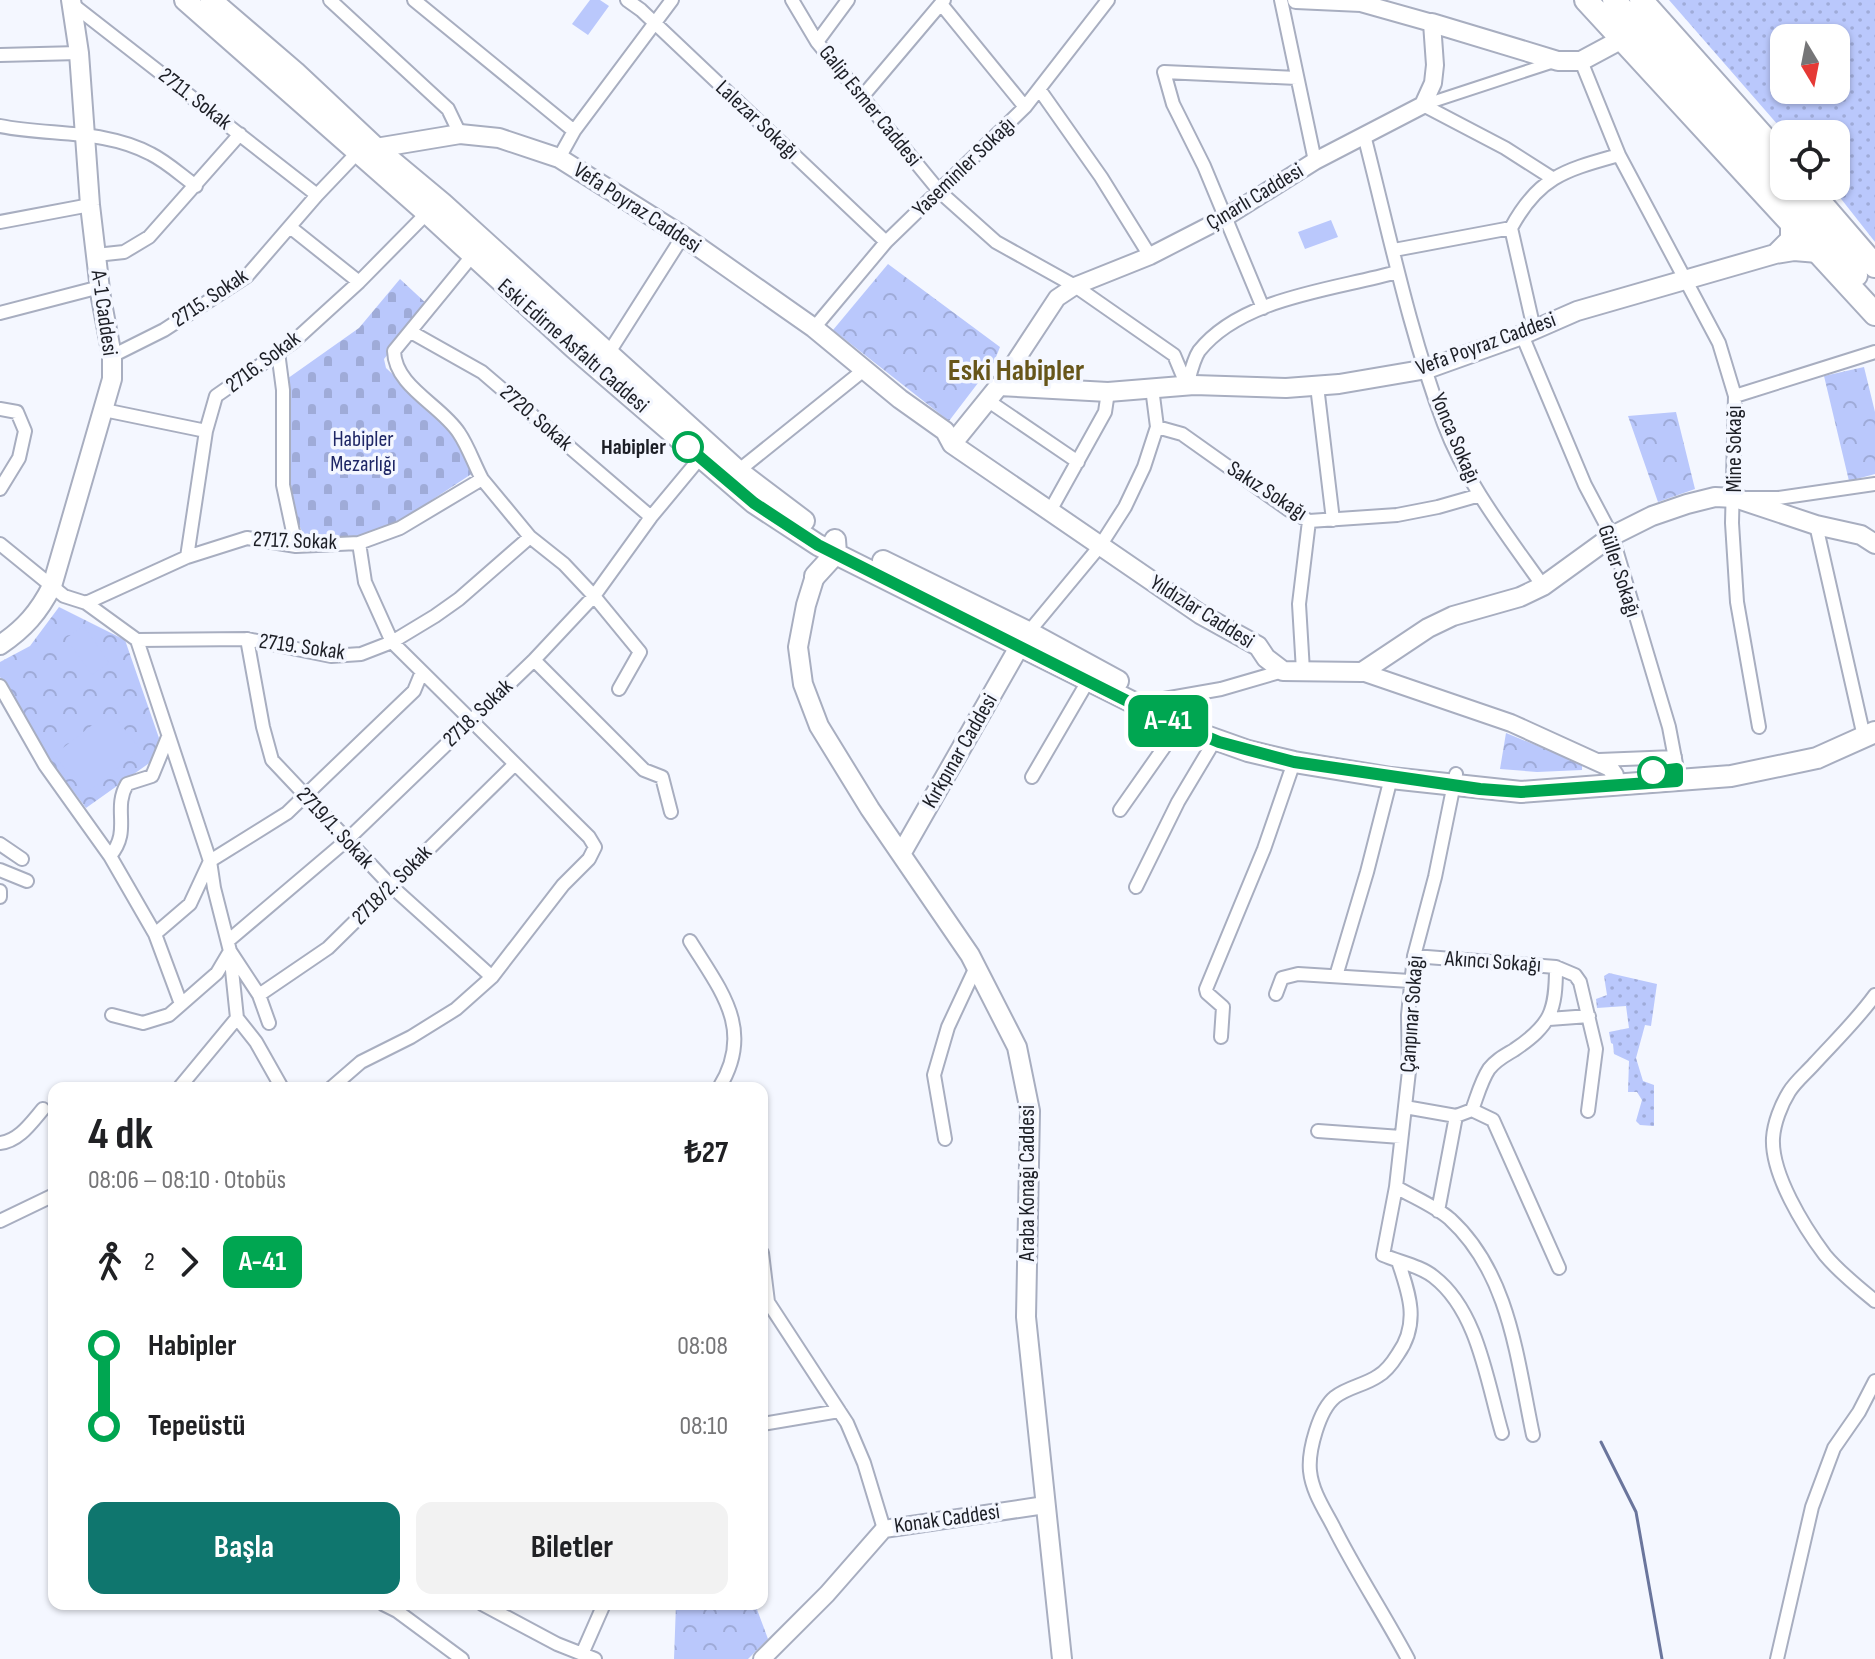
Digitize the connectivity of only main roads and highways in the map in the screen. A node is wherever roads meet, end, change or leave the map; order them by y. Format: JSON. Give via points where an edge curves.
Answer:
{"nodes":[{"id":1,"x":185,"y":0,"type":"edge"},
{"id":2,"x":1586,"y":0,"type":"edge"},
{"id":3,"x":1614,"y":0,"type":"edge"},
{"id":4,"x":1641,"y":0,"type":"edge"},
{"id":5,"x":72,"y":2,"type":"edge"},
{"id":6,"x":223,"y":4,"type":"edge"},
{"id":7,"x":1432,"y":23,"type":"road end"},
{"id":8,"x":1622,"y":39,"type":"junction"},
{"id":9,"x":1770,"y":144,"type":"edge"},
{"id":10,"x":367,"y":150,"type":"junction"},
{"id":11,"x":1796,"y":203,"type":"edge"},
{"id":12,"x":1818,"y":253,"type":"junction"},
{"id":13,"x":1775,"y":254,"type":"junction"},
{"id":14,"x":1875,"y":266,"type":"edge"},
{"id":15,"x":1875,"y":298,"type":"edge"},
{"id":16,"x":1875,"y":314,"type":"edge"},
{"id":17,"x":865,"y":369,"type":"joint"},
{"id":18,"x":993,"y":393,"type":"joint"},
{"id":19,"x":952,"y":444,"type":"junction"},
{"id":20,"x":831,"y":544,"type":"junction"},
{"id":21,"x":1875,"y":544,"type":"edge"},
{"id":22,"x":815,"y":576,"type":"joint"},
{"id":23,"x":1023,"y":640,"type":"junction"},
{"id":24,"x":0,"y":645,"type":"edge"},
{"id":25,"x":1153,"y":707,"type":"junction"},
{"id":26,"x":1871,"y":728,"type":"edge"},
{"id":27,"x":1455,"y":780,"type":"junction"},
{"id":28,"x":901,"y":854,"type":"junction"},
{"id":29,"x":1062,"y":1659,"type":"edge"}],
"edges":[{"from":1,"to":10,"type":"main road","name":"Eski Edirne Asfaltı Caddesi"},
{"from":2,"to":8,"type":"highway"},
{"from":3,"to":11,"type":"highway"},
{"from":4,"to":9,"type":"highway"},
{"from":5,"to":24,"type":"main road","name":"A-1 Caddesi","via":[[112,379],[52,586],[40,610]]},
{"from":6,"to":10,"type":"main road","name":"Eski Edirne Asfaltı Caddesi"},
{"from":7,"to":8,"type":"main road","name":"Çınarlı Caddesi","via":[[1558,61],[1581,61]]},
{"from":8,"to":11,"type":"highway","via":[[1680,102]]},
{"from":10,"to":17,"type":"main road","name":"Vefa Poyraz Caddesi","via":[[460,134],[499,138],[559,158],[683,236]]},
{"from":10,"to":20,"type":"main road","name":"Eski Edirne Asfaltı Caddesi","via":[[442,203],[738,471]]},
{"from":10,"to":20,"type":"main road","name":"Eski Edirne Asfaltı Caddesi","via":[[472,256],[700,458],[754,503]]},
{"from":11,"to":12,"type":"highway"},
{"from":11,"to":13,"type":"main road","via":[[1790,239]]},
{"from":11,"to":14,"type":"highway"},
{"from":11,"to":15,"type":"highway"},
{"from":12,"to":13,"type":"main road","name":"Vefa Poyraz Caddesi"},
{"from":12,"to":16,"type":"highway"},
{"from":13,"to":18,"type":"main road","name":"Vefa Poyraz Caddesi","via":[[1577,311],[1427,369],[1286,388]]},
{"from":17,"to":19,"type":"main road","name":"Yıldızlar Caddesi","via":[[945,431]]},
{"from":18,"to":19,"type":"main road","name":"Çınarlı Caddesi"},
{"from":19,"to":21,"type":"main road","name":"Yıldızlar Caddesi","via":[[1200,614],[1258,646],[1283,671],[1362,672],[1453,616],[1543,586],[1612,536],[1652,516],[1715,497],[1735,498],[1861,535]]},
{"from":20,"to":22,"type":"main road","via":[[814,560]]},
{"from":20,"to":23,"type":"main road","name":"Eski Edirne Asfaltı Caddesi"},
{"from":20,"to":23,"type":"main road","name":"Eski Edirne Asfaltı Caddesi","via":[[880,560]]},
{"from":22,"to":28,"type":"main road","name":"Araba Konağı Caddesi","via":[[798,647],[803,684],[830,746]]},
{"from":23,"to":25,"type":"main road","name":"Eski Edirne Asfaltı Caddesi"},
{"from":23,"to":25,"type":"main road","name":"Eski Edirne Asfaltı Caddesi","via":[[1088,681]]},
{"from":23,"to":28,"type":"main road","name":"Kırkpınar Caddesi"},
{"from":25,"to":27,"type":"main road","name":"Eski Edirne Asfaltı Caddesi","via":[[1264,742]]},
{"from":25,"to":27,"type":"main road","name":"Eski Edirne Asfaltı Caddesi","via":[[1179,726],[1294,762],[1391,778]]},
{"from":26,"to":27,"type":"main road","name":"Eski Edirne Asfaltı Caddesi","via":[[1748,762],[1615,780]]},
{"from":28,"to":29,"type":"main road","name":"Araba Konağı Caddesi","via":[[976,967],[1017,1047],[1030,1111],[1026,1317]]}]}
